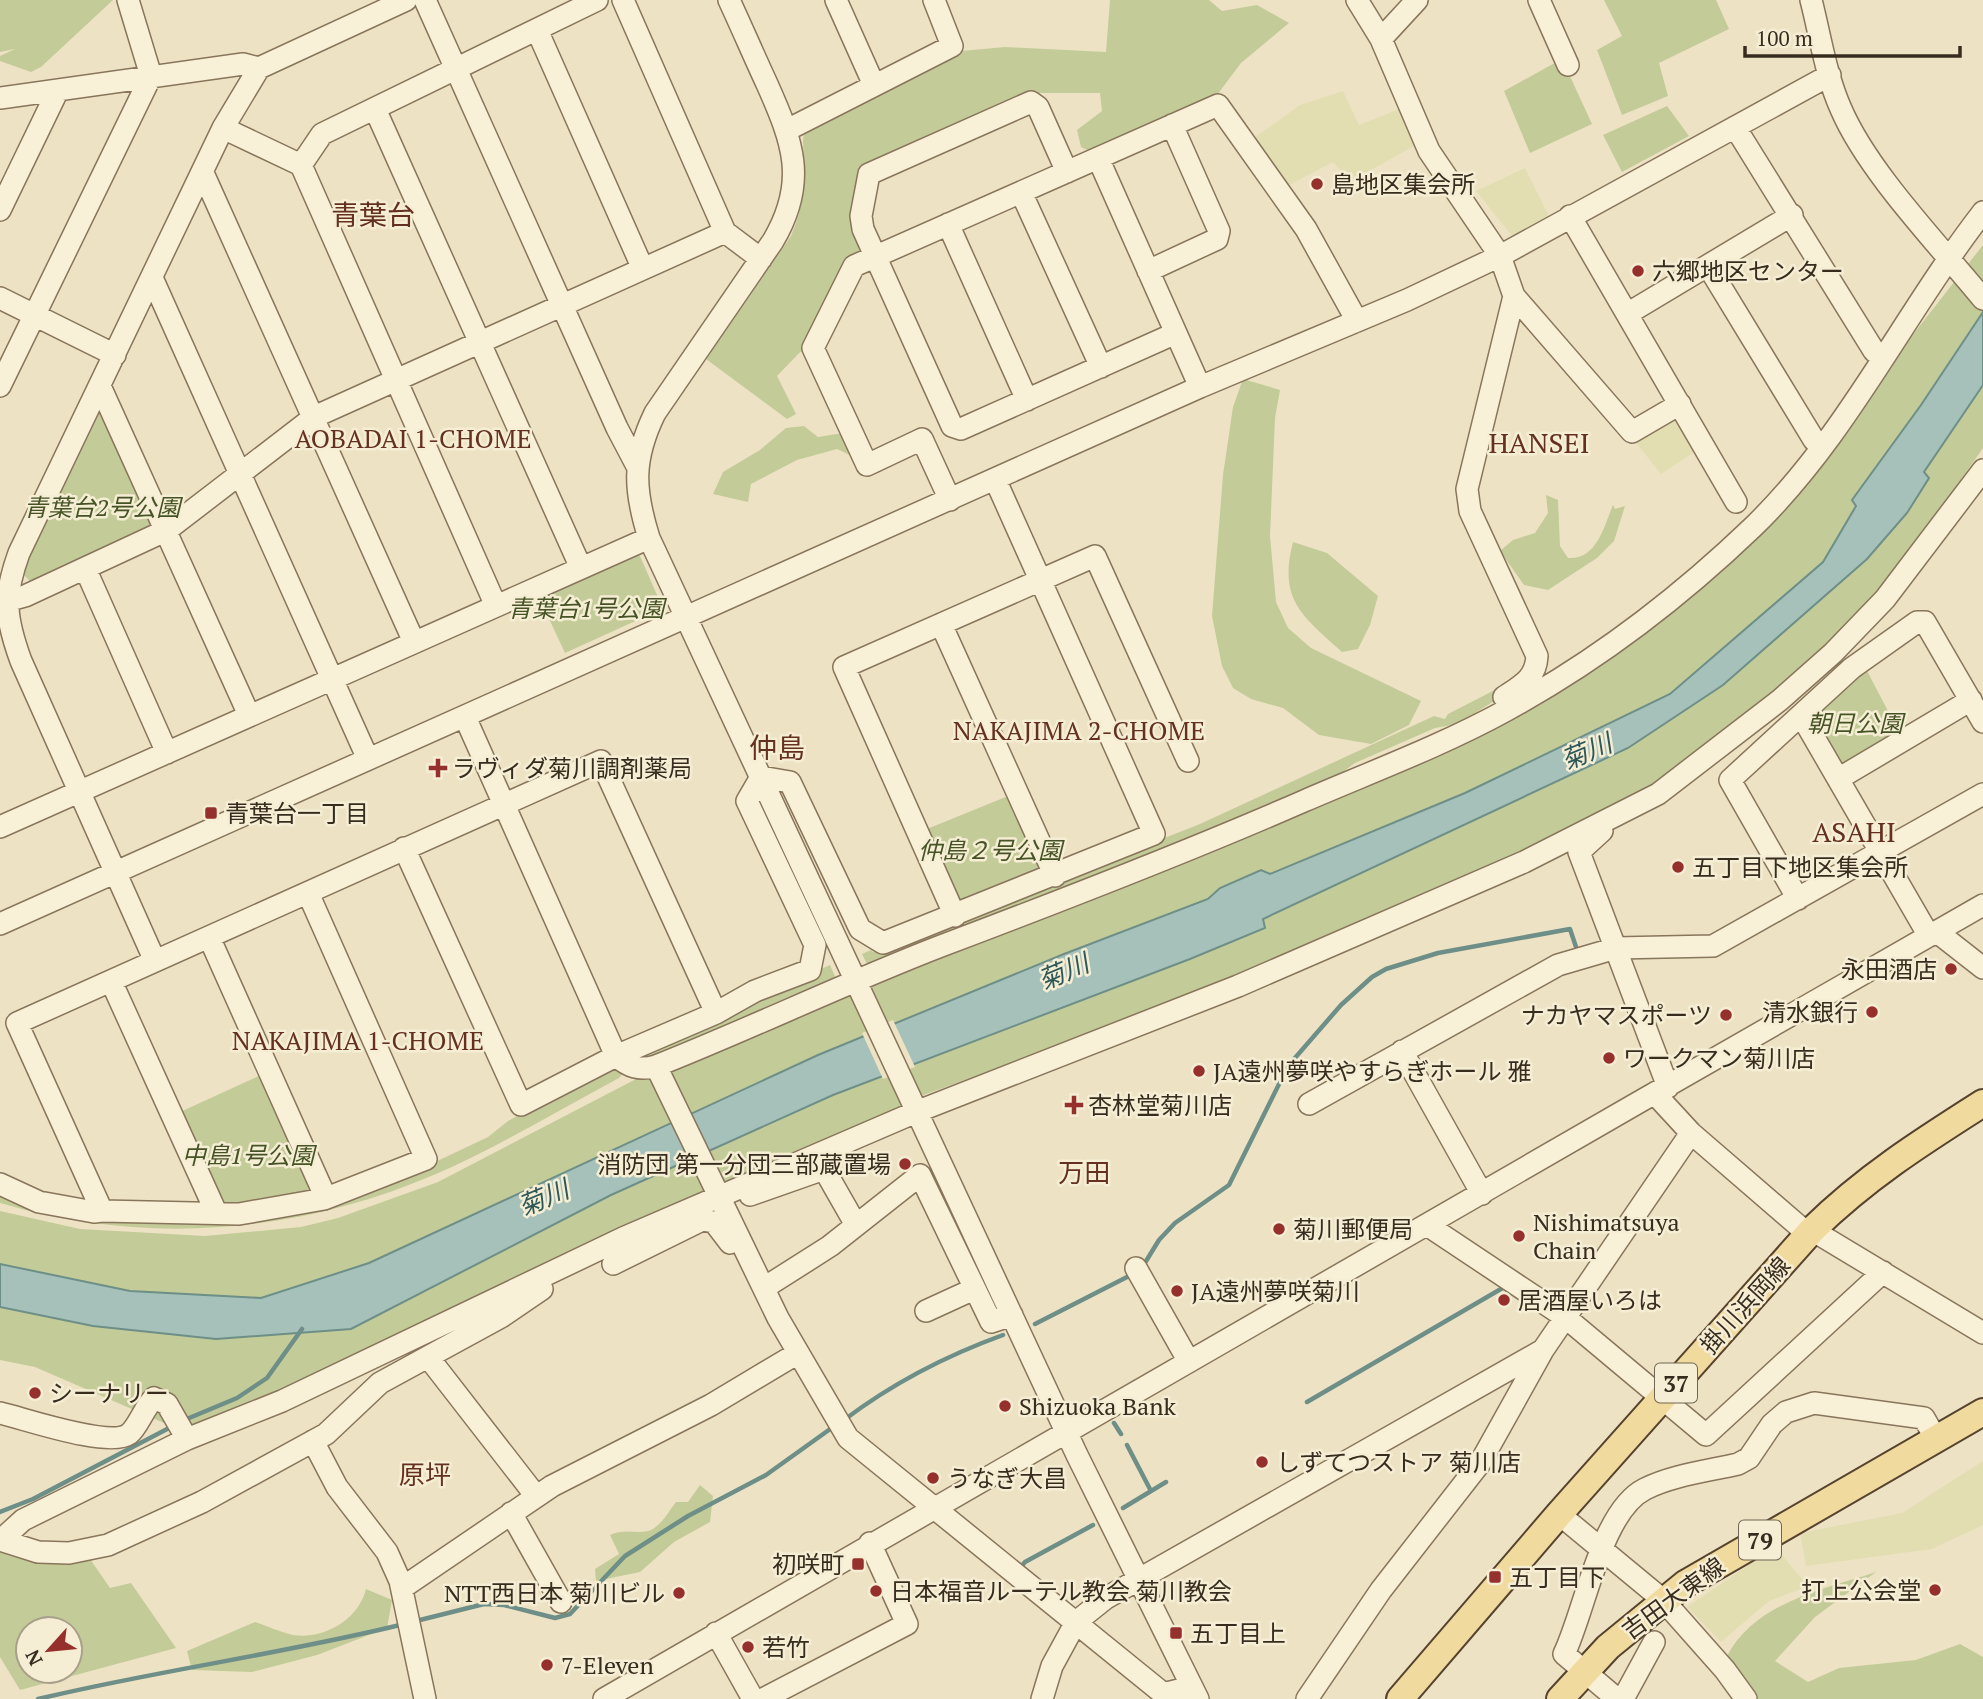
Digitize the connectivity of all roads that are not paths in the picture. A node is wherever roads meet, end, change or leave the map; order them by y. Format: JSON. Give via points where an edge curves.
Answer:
{"nodes":[{"id":1,"x":128,"y":0,"type":"edge"},
{"id":2,"x":406,"y":0,"type":"edge"},
{"id":3,"x":425,"y":0,"type":"edge"},
{"id":4,"x":597,"y":0,"type":"edge"},
{"id":5,"x":623,"y":0,"type":"edge"},
{"id":6,"x":729,"y":0,"type":"edge"},
{"id":7,"x":835,"y":0,"type":"edge"},
{"id":8,"x":934,"y":0,"type":"edge"},
{"id":9,"x":1357,"y":0,"type":"edge"},
{"id":10,"x":1418,"y":0,"type":"edge"},
{"id":11,"x":1539,"y":0,"type":"edge"},
{"id":12,"x":1811,"y":0,"type":"edge"},
{"id":13,"x":537,"y":30,"type":"junction"},
{"id":14,"x":1381,"y":39,"type":"junction"},
{"id":15,"x":1568,"y":65,"type":"dead end"},
{"id":16,"x":260,"y":68,"type":"junction"},
{"id":17,"x":456,"y":69,"type":"junction"},
{"id":18,"x":1830,"y":75,"type":"junction"},
{"id":19,"x":151,"y":76,"type":"junction"},
{"id":20,"x":874,"y":85,"type":"junction"},
{"id":21,"x":58,"y":90,"type":"junction"},
{"id":22,"x":0,"y":97,"type":"edge"},
{"id":23,"x":374,"y":109,"type":"junction"},
{"id":24,"x":1172,"y":125,"type":"junction"},
{"id":25,"x":1735,"y":127,"type":"junction"},
{"id":26,"x":223,"y":128,"type":"junction"},
{"id":27,"x":788,"y":130,"type":"junction"},
{"id":28,"x":1097,"y":158,"type":"junction"},
{"id":29,"x":301,"y":165,"type":"junction"},
{"id":30,"x":1066,"y":172,"type":"junction"},
{"id":31,"x":203,"y":173,"type":"junction"},
{"id":32,"x":1021,"y":192,"type":"junction"},
{"id":33,"x":0,"y":210,"type":"edge"},
{"id":34,"x":1983,"y":212,"type":"edge"},
{"id":35,"x":1792,"y":215,"type":"junction"},
{"id":36,"x":1570,"y":216,"type":"junction"},
{"id":37,"x":948,"y":224,"type":"junction"},
{"id":38,"x":726,"y":232,"type":"junction"},
{"id":39,"x":1500,"y":256,"type":"junction"},
{"id":40,"x":1948,"y":256,"type":"junction"},
{"id":41,"x":875,"y":257,"type":"junction"},
{"id":42,"x":761,"y":259,"type":"junction"},
{"id":43,"x":1709,"y":265,"type":"junction"},
{"id":44,"x":643,"y":269,"type":"junction"},
{"id":45,"x":1148,"y":271,"type":"junction"},
{"id":46,"x":153,"y":280,"type":"junction"},
{"id":47,"x":1514,"y":296,"type":"junction"},
{"id":48,"x":0,"y":298,"type":"edge"},
{"id":49,"x":1983,"y":299,"type":"edge"},
{"id":50,"x":562,"y":306,"type":"junction"},
{"id":51,"x":1627,"y":314,"type":"junction"},
{"id":52,"x":35,"y":315,"type":"junction"},
{"id":53,"x":1357,"y":321,"type":"junction"},
{"id":54,"x":1176,"y":333,"type":"junction"},
{"id":55,"x":480,"y":342,"type":"junction"},
{"id":56,"x":1874,"y":351,"type":"junction"},
{"id":57,"x":115,"y":355,"type":"junction"},
{"id":58,"x":1101,"y":367,"type":"junction"},
{"id":59,"x":395,"y":379,"type":"junction"},
{"id":60,"x":0,"y":386,"type":"edge"},
{"id":61,"x":100,"y":386,"type":"junction"},
{"id":62,"x":1200,"y":387,"type":"junction"},
{"id":63,"x":1027,"y":400,"type":"junction"},
{"id":64,"x":1680,"y":404,"type":"junction"},
{"id":65,"x":314,"y":417,"type":"junction"},
{"id":66,"x":1814,"y":440,"type":"junction"},
{"id":67,"x":637,"y":466,"type":"junction"},
{"id":68,"x":1983,"y":470,"type":"edge"},
{"id":69,"x":241,"y":474,"type":"junction"},
{"id":70,"x":995,"y":479,"type":"junction"},
{"id":71,"x":950,"y":500,"type":"junction"},
{"id":72,"x":1736,"y":502,"type":"dead end"},
{"id":73,"x":167,"y":530,"type":"junction"},
{"id":74,"x":649,"y":538,"type":"junction"},
{"id":75,"x":1721,"y":556,"type":"junction"},
{"id":76,"x":85,"y":568,"type":"junction"},
{"id":77,"x":581,"y":568,"type":"junction"},
{"id":78,"x":1040,"y":579,"type":"junction"},
{"id":79,"x":3,"y":603,"type":"edge"},
{"id":80,"x":496,"y":606,"type":"junction"},
{"id":81,"x":686,"y":617,"type":"junction"},
{"id":82,"x":941,"y":624,"type":"junction"},
{"id":83,"x":414,"y":642,"type":"junction"},
{"id":84,"x":332,"y":678,"type":"junction"},
{"id":85,"x":1971,"y":700,"type":"junction"},
{"id":86,"x":249,"y":715,"type":"junction"},
{"id":87,"x":1801,"y":715,"type":"junction"},
{"id":88,"x":465,"y":717,"type":"junction"},
{"id":89,"x":1983,"y":722,"type":"edge"},
{"id":90,"x":1446,"y":740,"type":"junction"},
{"id":91,"x":167,"y":753,"type":"junction"},
{"id":92,"x":368,"y":760,"type":"junction"},
{"id":93,"x":1188,"y":761,"type":"dead end"},
{"id":94,"x":761,"y":777,"type":"junction"},
{"id":95,"x":1838,"y":779,"type":"junction"},
{"id":96,"x":80,"y":793,"type":"junction"},
{"id":97,"x":1983,"y":794,"type":"edge"},
{"id":98,"x":504,"y":803,"type":"junction"},
{"id":99,"x":1621,"y":813,"type":"junction"},
{"id":100,"x":0,"y":827,"type":"edge"},
{"id":101,"x":404,"y":848,"type":"junction"},
{"id":102,"x":1881,"y":852,"type":"junction"},
{"id":103,"x":115,"y":871,"type":"junction"},
{"id":104,"x":1055,"y":876,"type":"junction"},
{"id":105,"x":308,"y":893,"type":"junction"},
{"id":106,"x":1798,"y":899,"type":"junction"},
{"id":107,"x":1983,"y":905,"type":"edge"},
{"id":108,"x":955,"y":916,"type":"junction"},
{"id":109,"x":0,"y":924,"type":"edge"},
{"id":110,"x":1933,"y":934,"type":"junction"},
{"id":111,"x":209,"y":937,"type":"junction"},
{"id":112,"x":1616,"y":948,"type":"junction"},
{"id":113,"x":155,"y":961,"type":"junction"},
{"id":114,"x":1983,"y":968,"type":"edge"},
{"id":115,"x":111,"y":981,"type":"junction"},
{"id":116,"x":856,"y":982,"type":"junction"},
{"id":117,"x":716,"y":1013,"type":"junction"},
{"id":118,"x":1402,"y":1051,"type":"junction"},
{"id":119,"x":616,"y":1056,"type":"junction"},
{"id":120,"x":657,"y":1068,"type":"junction"},
{"id":121,"x":1662,"y":1091,"type":"junction"},
{"id":122,"x":1983,"y":1103,"type":"edge"},
{"id":123,"x":1309,"y":1104,"type":"dead end"},
{"id":124,"x":915,"y":1110,"type":"junction"},
{"id":125,"x":1691,"y":1133,"type":"junction"},
{"id":126,"x":0,"y":1184,"type":"edge"},
{"id":127,"x":1482,"y":1194,"type":"junction"},
{"id":128,"x":325,"y":1196,"type":"junction"},
{"id":129,"x":718,"y":1198,"type":"junction"},
{"id":130,"x":102,"y":1211,"type":"junction"},
{"id":131,"x":216,"y":1212,"type":"junction"},
{"id":132,"x":1427,"y":1225,"type":"junction"},
{"id":133,"x":856,"y":1226,"type":"junction"},
{"id":134,"x":1810,"y":1232,"type":"junction"},
{"id":135,"x":609,"y":1256,"type":"junction"},
{"id":136,"x":1138,"y":1271,"type":"dead end"},
{"id":137,"x":1883,"y":1272,"type":"junction"},
{"id":138,"x":764,"y":1289,"type":"junction"},
{"id":139,"x":974,"y":1289,"type":"junction"},
{"id":140,"x":926,"y":1311,"type":"dead end"},
{"id":141,"x":1566,"y":1317,"type":"junction"},
{"id":142,"x":778,"y":1318,"type":"junction"},
{"id":143,"x":1017,"y":1326,"type":"junction"},
{"id":144,"x":1983,"y":1333,"type":"edge"},
{"id":145,"x":1544,"y":1350,"type":"junction"},
{"id":146,"x":798,"y":1353,"type":"junction"},
{"id":147,"x":428,"y":1357,"type":"junction"},
{"id":148,"x":1188,"y":1360,"type":"junction"},
{"id":149,"x":1663,"y":1398,"type":"junction"},
{"id":150,"x":1983,"y":1412,"type":"edge"},
{"id":151,"x":0,"y":1413,"type":"edge"},
{"id":152,"x":1066,"y":1429,"type":"junction"},
{"id":153,"x":1936,"y":1438,"type":"junction"},
{"id":154,"x":187,"y":1439,"type":"junction"},
{"id":155,"x":313,"y":1441,"type":"junction"},
{"id":156,"x":536,"y":1496,"type":"junction"},
{"id":157,"x":933,"y":1505,"type":"junction"},
{"id":158,"x":511,"y":1513,"type":"junction"},
{"id":159,"x":1559,"y":1514,"type":"junction"},
{"id":160,"x":1,"y":1540,"type":"edge"},
{"id":161,"x":870,"y":1543,"type":"junction"},
{"id":162,"x":1600,"y":1549,"type":"junction"},
{"id":163,"x":1138,"y":1580,"type":"junction"},
{"id":164,"x":402,"y":1588,"type":"junction"},
{"id":165,"x":1663,"y":1600,"type":"junction"},
{"id":166,"x":561,"y":1602,"type":"dead end"},
{"id":167,"x":1076,"y":1622,"type":"junction"},
{"id":168,"x":716,"y":1633,"type":"junction"},
{"id":169,"x":1654,"y":1642,"type":"dead end"},
{"id":170,"x":1583,"y":1673,"type":"junction"},
{"id":171,"x":1194,"y":1693,"type":"edge"},
{"id":172,"x":425,"y":1699,"type":"edge"},
{"id":173,"x":604,"y":1699,"type":"edge"},
{"id":174,"x":753,"y":1699,"type":"edge"},
{"id":175,"x":763,"y":1699,"type":"edge"},
{"id":176,"x":1042,"y":1699,"type":"edge"},
{"id":177,"x":1307,"y":1699,"type":"edge"},
{"id":178,"x":1400,"y":1699,"type":"edge"},
{"id":179,"x":1560,"y":1699,"type":"edge"},
{"id":180,"x":1617,"y":1699,"type":"edge"},
{"id":181,"x":1623,"y":1699,"type":"edge"},
{"id":182,"x":1746,"y":1699,"type":"edge"}],
"edges":[{"from":1,"to":19,"type":"street"},
{"from":2,"to":16,"type":"street"},
{"from":3,"to":17,"type":"street"},
{"from":4,"to":13,"type":"street"},
{"from":5,"to":38,"type":"street"},
{"from":6,"to":27,"type":"street"},
{"from":7,"to":20,"type":"street"},
{"from":8,"to":20,"type":"street","via":[[952,46]]},
{"from":9,"to":14,"type":"street"},
{"from":10,"to":14,"type":"street"},
{"from":11,"to":15,"type":"street"},
{"from":12,"to":18,"type":"street"},
{"from":13,"to":17,"type":"street"},
{"from":13,"to":44,"type":"street"},
{"from":14,"to":39,"type":"street","via":[[1429,151]]},
{"from":16,"to":19,"type":"street","via":[[243,64]]},
{"from":16,"to":26,"type":"street"},
{"from":17,"to":23,"type":"street"},
{"from":17,"to":50,"type":"street"},
{"from":18,"to":25,"type":"street"},
{"from":18,"to":40,"type":"street","via":[[1839,107],[1867,155]]},
{"from":19,"to":21,"type":"street"},
{"from":19,"to":52,"type":"street"},
{"from":20,"to":27,"type":"street"},
{"from":21,"to":22,"type":"street"},
{"from":21,"to":33,"type":"street"},
{"from":23,"to":29,"type":"street","via":[[322,134]]},
{"from":23,"to":55,"type":"street"},
{"from":24,"to":28,"type":"street"},
{"from":24,"to":45,"type":"street","via":[[1219,231],[1217,239]]},
{"from":24,"to":53,"type":"street","via":[[1219,105],[1306,229]]},
{"from":25,"to":35,"type":"street"},
{"from":25,"to":36,"type":"street"},
{"from":26,"to":29,"type":"street"},
{"from":26,"to":31,"type":"street"},
{"from":27,"to":42,"type":"street","via":[[793,191],[785,222]]},
{"from":28,"to":30,"type":"street"},
{"from":28,"to":45,"type":"street"},
{"from":29,"to":59,"type":"street"},
{"from":30,"to":32,"type":"street"},
{"from":30,"to":41,"type":"street","via":[[1038,107],[1031,102],[1019,107],[869,174],[862,216]]},
{"from":31,"to":46,"type":"street"},
{"from":31,"to":65,"type":"street"},
{"from":32,"to":37,"type":"street"},
{"from":32,"to":58,"type":"street"},
{"from":34,"to":40,"type":"street"},
{"from":35,"to":43,"type":"street"},
{"from":35,"to":56,"type":"street"},
{"from":36,"to":39,"type":"street"},
{"from":36,"to":51,"type":"street"},
{"from":37,"to":41,"type":"street"},
{"from":37,"to":63,"type":"street"},
{"from":38,"to":42,"type":"street"},
{"from":38,"to":44,"type":"street"},
{"from":39,"to":47,"type":"street"},
{"from":39,"to":53,"type":"street"},
{"from":40,"to":49,"type":"street"},
{"from":40,"to":56,"type":"street"},
{"from":40,"to":75,"type":"street","via":[[1864,390],[1812,462]]},
{"from":41,"to":63,"type":"street","via":[[952,426],[961,429]]},
{"from":41,"to":71,"type":"street","via":[[854,266],[813,348],[867,465],[922,439]]},
{"from":42,"to":67,"type":"street","via":[[655,414]]},
{"from":43,"to":51,"type":"street"},
{"from":43,"to":66,"type":"street"},
{"from":44,"to":50,"type":"street"},
{"from":45,"to":54,"type":"street"},
{"from":46,"to":57,"type":"street"},
{"from":46,"to":69,"type":"street"},
{"from":47,"to":64,"type":"street","via":[[1632,432]]},
{"from":47,"to":90,"type":"street","via":[[1467,489],[1470,511],[1537,656],[1536,670],[1528,681]]},
{"from":48,"to":52,"type":"street"},
{"from":50,"to":55,"type":"street"},
{"from":50,"to":67,"type":"street"},
{"from":51,"to":64,"type":"street"},
{"from":52,"to":57,"type":"street"},
{"from":52,"to":60,"type":"street"},
{"from":53,"to":62,"type":"street"},
{"from":54,"to":58,"type":"street"},
{"from":54,"to":62,"type":"street"},
{"from":55,"to":59,"type":"street"},
{"from":55,"to":77,"type":"street"},
{"from":56,"to":66,"type":"street"},
{"from":57,"to":61,"type":"street"},
{"from":58,"to":63,"type":"street"},
{"from":59,"to":65,"type":"street"},
{"from":59,"to":80,"type":"street"},
{"from":61,"to":73,"type":"street"},
{"from":61,"to":79,"type":"street","via":[[19,553]]},
{"from":62,"to":70,"type":"street"},
{"from":64,"to":72,"type":"street"},
{"from":65,"to":69,"type":"street"},
{"from":65,"to":83,"type":"street"},
{"from":66,"to":75,"type":"street","via":[[1731,537]]},
{"from":67,"to":74,"type":"street","via":[[637,499]]},
{"from":68,"to":99,"type":"street","via":[[1885,599],[1832,653],[1780,700],[1658,794]]},
{"from":69,"to":73,"type":"street"},
{"from":69,"to":84,"type":"street"},
{"from":70,"to":71,"type":"street"},
{"from":70,"to":78,"type":"street"},
{"from":71,"to":81,"type":"street"},
{"from":73,"to":76,"type":"street"},
{"from":73,"to":86,"type":"street"},
{"from":74,"to":77,"type":"street"},
{"from":74,"to":81,"type":"street"},
{"from":75,"to":90,"type":"street","via":[[1623,636],[1561,678]]},
{"from":76,"to":79,"type":"street"},
{"from":76,"to":91,"type":"street"},
{"from":77,"to":80,"type":"street"},
{"from":78,"to":82,"type":"street"},
{"from":78,"to":93,"type":"street","via":[[1095,556]]},
{"from":78,"to":104,"type":"street","via":[[1154,834]]},
{"from":79,"to":96,"type":"street","via":[[21,661]]},
{"from":80,"to":83,"type":"street"},
{"from":81,"to":88,"type":"street"},
{"from":81,"to":94,"type":"street"},
{"from":82,"to":104,"type":"street"},
{"from":82,"to":108,"type":"street","via":[[844,667]]},
{"from":83,"to":84,"type":"street"},
{"from":84,"to":86,"type":"street"},
{"from":84,"to":92,"type":"street"},
{"from":85,"to":87,"type":"street","via":[[1925,622],[1917,622],[1852,668]]},
{"from":85,"to":89,"type":"street"},
{"from":85,"to":95,"type":"street"},
{"from":86,"to":91,"type":"street"},
{"from":87,"to":95,"type":"street"},
{"from":87,"to":106,"type":"street","via":[[1730,780]]},
{"from":88,"to":92,"type":"street"},
{"from":88,"to":98,"type":"street"},
{"from":90,"to":116,"type":"street"},
{"from":91,"to":96,"type":"street"},
{"from":92,"to":103,"type":"street"},
{"from":94,"to":108,"type":"street","via":[[790,782],[860,929],[872,939],[883,943]]},
{"from":94,"to":116,"type":"street"},
{"from":94,"to":117,"type":"street","via":[[747,801],[815,945],[810,970],[755,991]]},
{"from":95,"to":102,"type":"street"},
{"from":96,"to":100,"type":"street"},
{"from":96,"to":103,"type":"street"},
{"from":97,"to":102,"type":"street"},
{"from":98,"to":101,"type":"street"},
{"from":98,"to":117,"type":"street","via":[[601,761]]},
{"from":98,"to":119,"type":"street"},
{"from":99,"to":112,"type":"street","via":[[1579,852]]},
{"from":99,"to":124,"type":"street","via":[[1524,862],[1238,986]]},
{"from":101,"to":105,"type":"street"},
{"from":101,"to":119,"type":"street","via":[[521,1105]]},
{"from":102,"to":106,"type":"street"},
{"from":102,"to":110,"type":"street"},
{"from":103,"to":109,"type":"street"},
{"from":103,"to":113,"type":"street"},
{"from":104,"to":108,"type":"street"},
{"from":105,"to":111,"type":"street"},
{"from":105,"to":128,"type":"street","via":[[426,1159]]},
{"from":106,"to":112,"type":"street","via":[[1713,946]]},
{"from":107,"to":110,"type":"street"},
{"from":110,"to":114,"type":"street"},
{"from":110,"to":121,"type":"street"},
{"from":111,"to":113,"type":"street"},
{"from":111,"to":128,"type":"street"},
{"from":112,"to":118,"type":"street","via":[[1558,965]]},
{"from":112,"to":121,"type":"street"},
{"from":113,"to":115,"type":"street"},
{"from":115,"to":130,"type":"street","via":[[18,1023]]},
{"from":115,"to":131,"type":"street"},
{"from":116,"to":120,"type":"street"},
{"from":116,"to":124,"type":"street"},
{"from":117,"to":119,"type":"street"},
{"from":118,"to":123,"type":"street"},
{"from":118,"to":127,"type":"street"},
{"from":119,"to":120,"type":"street","via":[[629,1067]]},
{"from":120,"to":129,"type":"street"},
{"from":121,"to":125,"type":"street"},
{"from":121,"to":127,"type":"street"},
{"from":122,"to":134,"type":"main road","name":"掛川浜岡線","number":"37","via":[[1887,1164],[1850,1192]]},
{"from":124,"to":129,"type":"street"},
{"from":124,"to":143,"type":"street"},
{"from":125,"to":134,"type":"street"},
{"from":125,"to":141,"type":"street"},
{"from":126,"to":130,"type":"street","via":[[39,1202]]},
{"from":127,"to":132,"type":"street"},
{"from":128,"to":131,"type":"street","via":[[239,1214]]},
{"from":129,"to":133,"type":"street","via":[[780,1187],[824,1169]]},
{"from":129,"to":135,"type":"street"},
{"from":129,"to":138,"type":"street"},
{"from":130,"to":131,"type":"street"},
{"from":132,"to":141,"type":"street"},
{"from":132,"to":148,"type":"street"},
{"from":133,"to":138,"type":"street"},
{"from":133,"to":139,"type":"street","via":[[920,1174]]},
{"from":134,"to":137,"type":"street"},
{"from":134,"to":149,"type":"main road","name":"掛川浜岡線","number":"37"},
{"from":135,"to":142,"type":"street","via":[[702,1220],[714,1223],[725,1233],[752,1283]]},
{"from":135,"to":147,"type":"street"},
{"from":135,"to":154,"type":"street"},
{"from":136,"to":148,"type":"street"},
{"from":137,"to":144,"type":"street"},
{"from":137,"to":149,"type":"street","via":[[1706,1435]]},
{"from":138,"to":142,"type":"street"},
{"from":139,"to":140,"type":"street"},
{"from":139,"to":143,"type":"street","via":[[991,1322]]},
{"from":141,"to":145,"type":"street"},
{"from":141,"to":149,"type":"street"},
{"from":142,"to":146,"type":"street"},
{"from":143,"to":152,"type":"street"},
{"from":145,"to":163,"type":"street"},
{"from":145,"to":177,"type":"street","via":[[1480,1463],[1381,1590]]},
{"from":146,"to":156,"type":"street","via":[[711,1405],[634,1441]]},
{"from":146,"to":157,"type":"street","via":[[848,1438]]},
{"from":147,"to":155,"type":"street","via":[[380,1383]]},
{"from":147,"to":156,"type":"street"},
{"from":148,"to":152,"type":"street"},
{"from":149,"to":159,"type":"main road","name":"掛川浜岡線","number":"37"},
{"from":150,"to":153,"type":"main road","name":"吉田大東線","number":"79"},
{"from":151,"to":154,"type":"street","via":[[120,1439],[132,1432],[154,1398],[167,1404]]},
{"from":152,"to":157,"type":"street"},
{"from":152,"to":163,"type":"street"},
{"from":153,"to":162,"type":"street","via":[[1924,1418],[1916,1416],[1814,1403],[1786,1412],[1749,1458],[1641,1490],[1617,1517]]},
{"from":153,"to":165,"type":"main road","name":"吉田大東線","number":"79","via":[[1713,1566]]},
{"from":154,"to":160,"type":"street","via":[[23,1520]]},
{"from":155,"to":160,"type":"street","via":[[202,1503],[108,1545],[69,1553],[38,1552]]},
{"from":155,"to":164,"type":"street","via":[[337,1488],[387,1552]]},
{"from":156,"to":158,"type":"street"},
{"from":157,"to":161,"type":"street"},
{"from":157,"to":167,"type":"street"},
{"from":158,"to":164,"type":"street"},
{"from":158,"to":166,"type":"street"},
{"from":159,"to":162,"type":"street"},
{"from":159,"to":178,"type":"main road","name":"掛川浜岡線","number":"37"},
{"from":161,"to":168,"type":"street"},
{"from":161,"to":175,"type":"street","via":[[907,1624]]},
{"from":162,"to":165,"type":"street"},
{"from":162,"to":170,"type":"street","via":[[1578,1624],[1564,1654]]},
{"from":163,"to":167,"type":"street"},
{"from":163,"to":171,"type":"street"},
{"from":164,"to":172,"type":"street"},
{"from":165,"to":170,"type":"main road","name":"吉田大東線","number":"79"},
{"from":165,"to":182,"type":"street"},
{"from":167,"to":171,"type":"street","via":[[1160,1691]]},
{"from":167,"to":176,"type":"street","via":[[1052,1666]]},
{"from":168,"to":173,"type":"street"},
{"from":168,"to":174,"type":"street"},
{"from":169,"to":181,"type":"street"},
{"from":170,"to":179,"type":"main road","name":"吉田大東線","number":"79"},
{"from":170,"to":180,"type":"street"}]}
